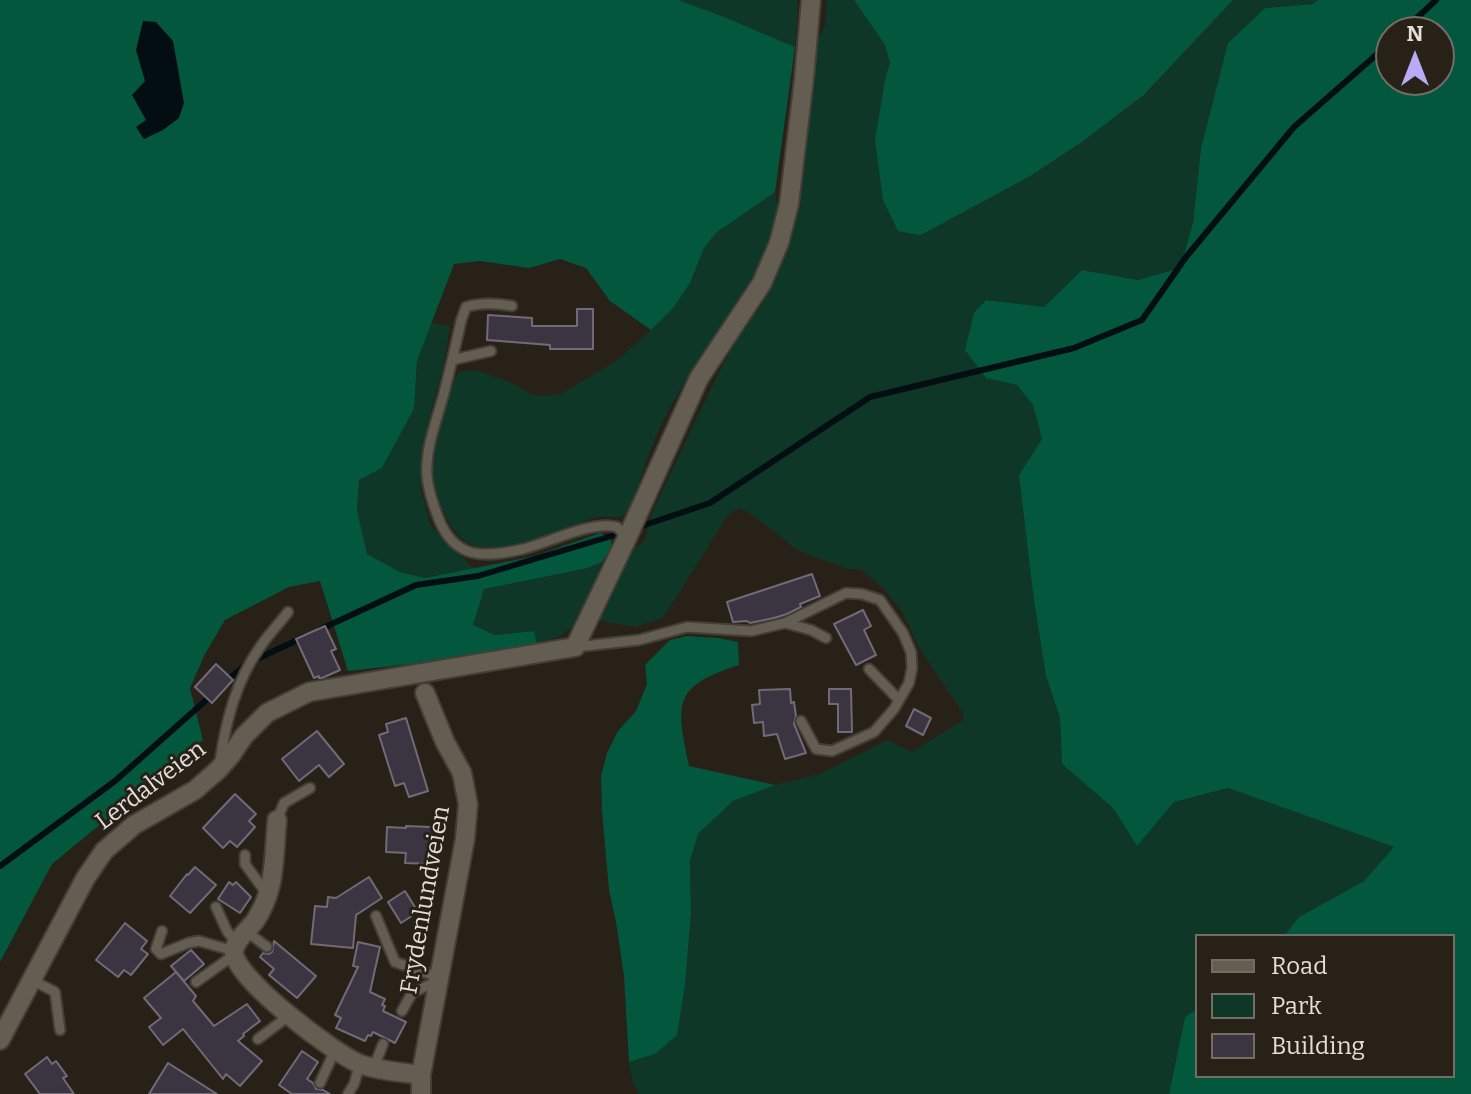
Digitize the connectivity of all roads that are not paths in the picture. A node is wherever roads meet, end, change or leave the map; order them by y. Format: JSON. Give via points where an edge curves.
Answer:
{"nodes":[{"id":1,"x":811,"y":0,"type":"edge"},
{"id":2,"x":512,"y":306,"type":"dead end"},
{"id":3,"x":491,"y":351,"type":"dead end"},
{"id":4,"x":452,"y":360,"type":"junction"},
{"id":5,"x":627,"y":538,"type":"junction"},
{"id":6,"x":288,"y":612,"type":"dead end"},
{"id":7,"x":785,"y":623,"type":"junction"},
{"id":8,"x":826,"y":638,"type":"dead end"},
{"id":9,"x":575,"y":647,"type":"junction"},
{"id":10,"x":869,"y":669,"type":"dead end"},
{"id":11,"x":425,"y":693,"type":"dead end"},
{"id":12,"x":899,"y":700,"type":"junction"},
{"id":13,"x":801,"y":721,"type":"dead end"},
{"id":14,"x":219,"y":769,"type":"junction"},
{"id":15,"x":310,"y":788,"type":"dead end"},
{"id":16,"x":277,"y":820,"type":"joint"},
{"id":17,"x":245,"y":855,"type":"dead end"},
{"id":18,"x":267,"y":894,"type":"junction"},
{"id":19,"x":216,"y":907,"type":"dead end"},
{"id":20,"x":376,"y":916,"type":"dead end"},
{"id":21,"x":162,"y":931,"type":"dead end"},
{"id":22,"x":238,"y":945,"type":"junction"},
{"id":23,"x":267,"y":947,"type":"dead end"},
{"id":24,"x":438,"y":979,"type":"junction"},
{"id":25,"x":32,"y":980,"type":"junction"},
{"id":26,"x":196,"y":982,"type":"dead end"},
{"id":27,"x":402,"y":1011,"type":"dead end"},
{"id":28,"x":290,"y":1015,"type":"junction"},
{"id":29,"x":60,"y":1030,"type":"dead end"},
{"id":30,"x":258,"y":1039,"type":"dead end"},
{"id":31,"x":0,"y":1040,"type":"edge"},
{"id":32,"x":383,"y":1044,"type":"dead end"},
{"id":33,"x":335,"y":1050,"type":"junction"},
{"id":34,"x":367,"y":1066,"type":"junction"},
{"id":35,"x":320,"y":1083,"type":"dead end"},
{"id":36,"x":421,"y":1085,"type":"edge"},
{"id":37,"x":348,"y":1094,"type":"edge"}],
"edges":[{"from":1,"to":5,"type":"street","via":[[789,204],[779,243],[762,283],[699,378]]},
{"from":2,"to":4,"type":"lane","via":[[466,307]]},
{"from":3,"to":4,"type":"lane"},
{"from":4,"to":5,"type":"lane","via":[[427,474],[447,537],[478,555],[518,550],[595,526],[617,527]]},
{"from":5,"to":9,"type":"street"},
{"from":6,"to":14,"type":"lane","via":[[241,679],[224,730]]},
{"from":7,"to":8,"type":"lane"},
{"from":7,"to":9,"type":"lane","via":[[751,631],[687,627],[639,640]]},
{"from":7,"to":12,"type":"lane","via":[[846,593],[880,600],[911,652],[909,683]]},
{"from":9,"to":14,"type":"street","name":"Lerdalveien","via":[[309,692],[267,713]]},
{"from":10,"to":12,"type":"lane"},
{"from":11,"to":24,"type":"street","name":"Frydenlundveien","via":[[462,773],[468,804]]},
{"from":12,"to":13,"type":"lane","via":[[874,732],[832,751],[816,749]]},
{"from":14,"to":25,"type":"street","name":"Lerdalveien","via":[[104,851]]},
{"from":15,"to":16,"type":"lane","via":[[284,803]]},
{"from":16,"to":18,"type":"street"},
{"from":17,"to":18,"type":"lane","via":[[245,864]]},
{"from":18,"to":22,"type":"street"},
{"from":19,"to":22,"type":"lane"},
{"from":20,"to":24,"type":"lane","via":[[395,962]]},
{"from":21,"to":22,"type":"lane","via":[[156,949],[161,954],[199,941]]},
{"from":22,"to":23,"type":"lane"},
{"from":22,"to":26,"type":"lane"},
{"from":22,"to":28,"type":"street","name":"Frydenlundveien","via":[[235,960]]},
{"from":24,"to":27,"type":"lane","via":[[412,993]]},
{"from":24,"to":36,"type":"street","name":"Frydenlundveien"},
{"from":25,"to":29,"type":"lane","via":[[55,992]]},
{"from":25,"to":31,"type":"street","name":"Lerdalveien"},
{"from":28,"to":30,"type":"lane"},
{"from":28,"to":33,"type":"street","name":"Frydenlundveien"},
{"from":32,"to":34,"type":"lane"},
{"from":33,"to":34,"type":"street","name":"Frydenlundveien"},
{"from":33,"to":35,"type":"lane"},
{"from":34,"to":36,"type":"street","name":"Frydenlundveien"},
{"from":34,"to":37,"type":"lane"}]}
